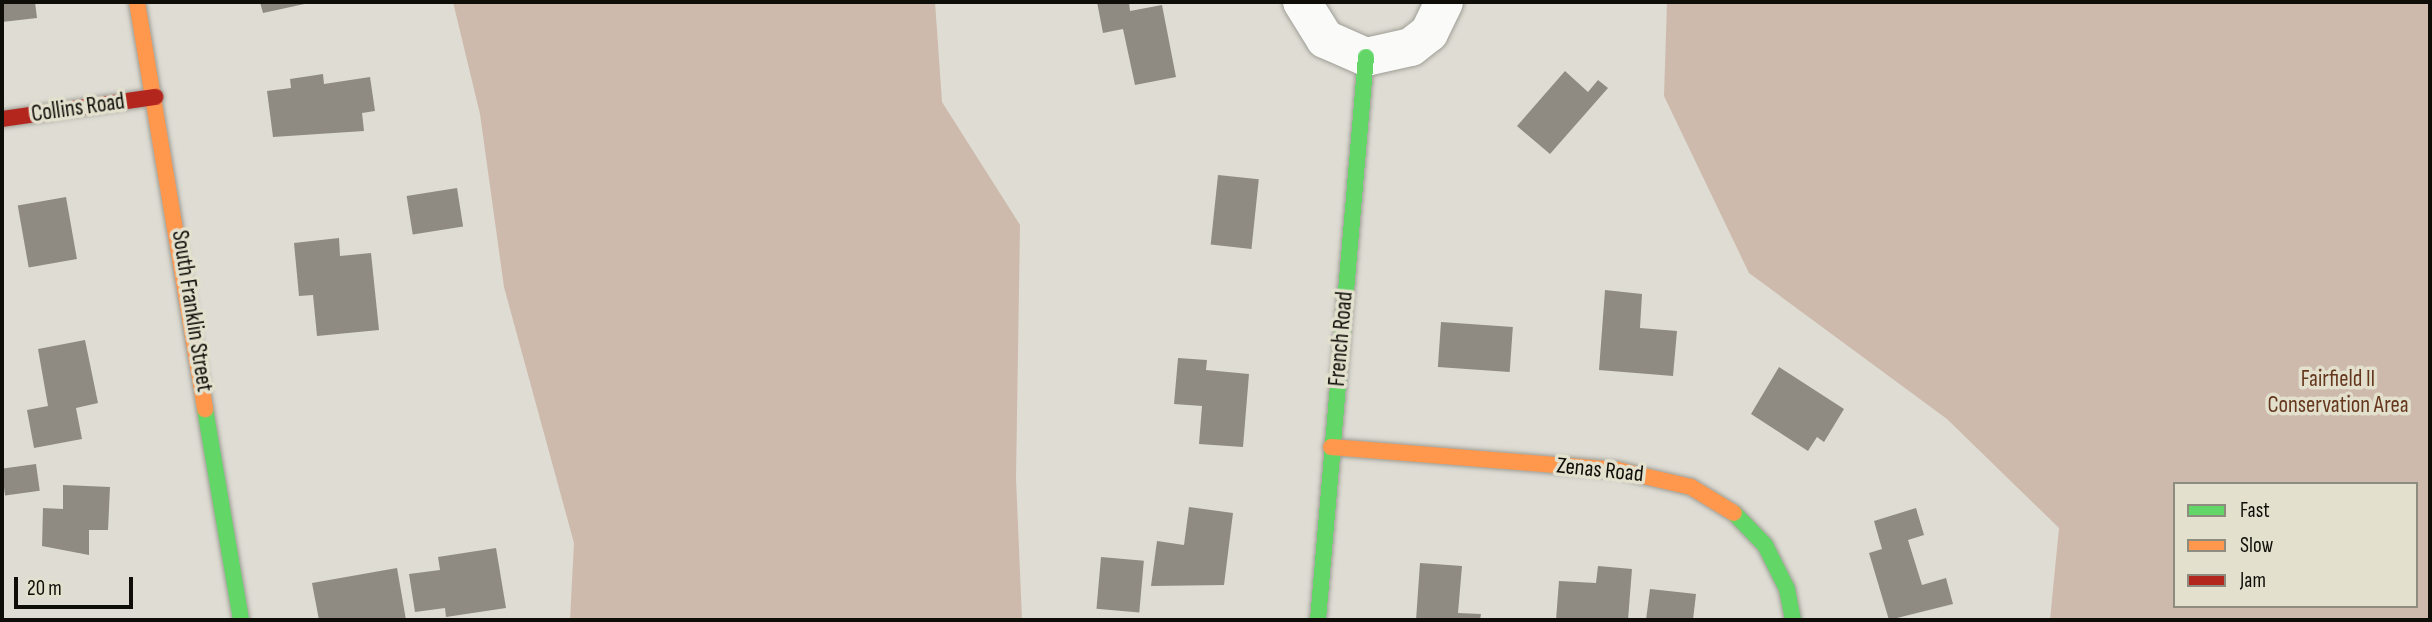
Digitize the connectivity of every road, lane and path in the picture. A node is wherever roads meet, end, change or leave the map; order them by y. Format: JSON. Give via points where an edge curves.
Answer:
{"nodes":[{"id":1,"x":137,"y":2,"type":"edge"},
{"id":2,"x":1302,"y":2,"type":"edge"},
{"id":3,"x":1444,"y":2,"type":"edge"},
{"id":4,"x":1366,"y":57,"type":"junction"},
{"id":5,"x":155,"y":97,"type":"junction"},
{"id":6,"x":2,"y":120,"type":"edge"},
{"id":7,"x":1331,"y":447,"type":"junction"},
{"id":8,"x":241,"y":620,"type":"edge"},
{"id":9,"x":1318,"y":620,"type":"edge"},
{"id":10,"x":1793,"y":620,"type":"edge"}],
"edges":[{"from":1,"to":5,"type":"street","name":"South Franklin Street"},
{"from":2,"to":4,"type":"street","via":[[1325,39]]},
{"from":3,"to":4,"type":"street","via":[[1429,33],[1411,47]]},
{"from":4,"to":7,"type":"street","name":"French Road"},
{"from":5,"to":6,"type":"street","name":"Collins Road"},
{"from":5,"to":8,"type":"street","name":"South Franklin Street"},
{"from":7,"to":9,"type":"street","name":"French Road"},
{"from":7,"to":10,"type":"street","name":"Zenas Road","via":[[1618,470],[1691,487],[1732,512],[1765,545],[1787,589]]}]}
